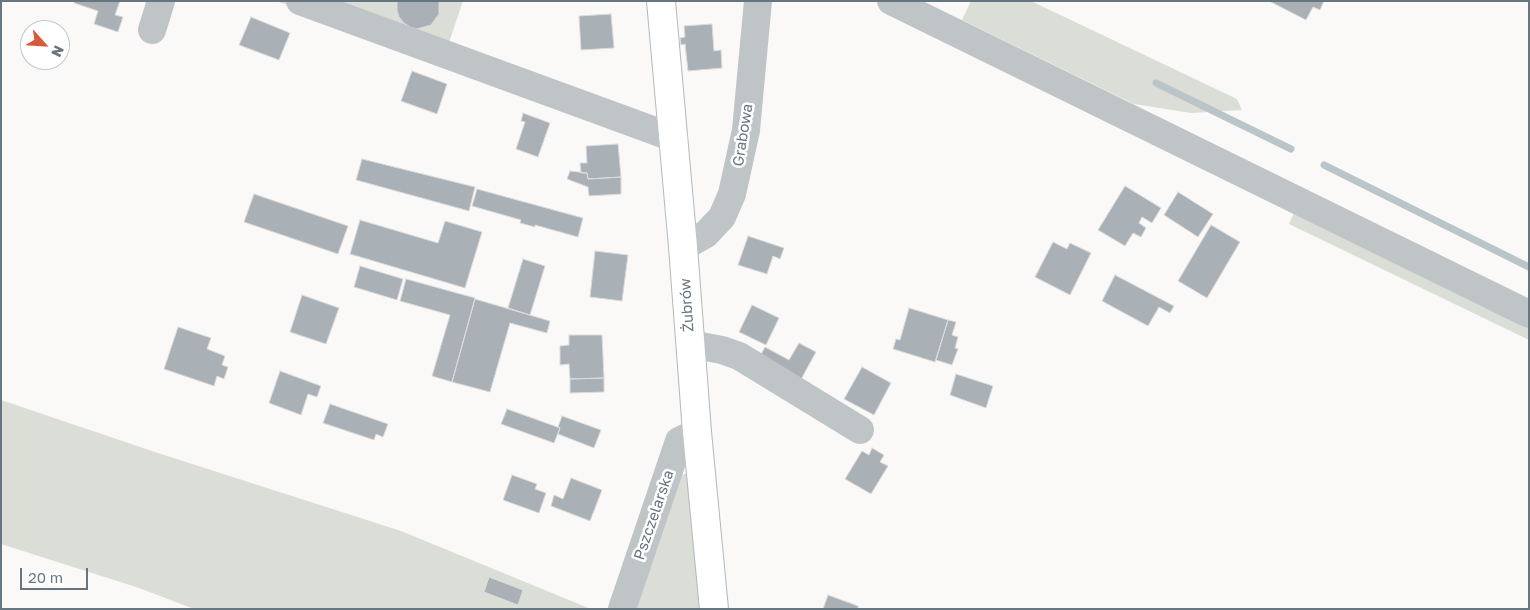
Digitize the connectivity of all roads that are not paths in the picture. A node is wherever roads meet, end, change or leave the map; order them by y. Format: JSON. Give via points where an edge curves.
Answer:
{"nodes":[{"id":1,"x":161,"y":1,"type":"edge"},
{"id":2,"x":300,"y":1,"type":"edge"},
{"id":3,"x":661,"y":1,"type":"edge"},
{"id":4,"x":758,"y":1,"type":"edge"},
{"id":5,"x":891,"y":1,"type":"edge"},
{"id":6,"x":152,"y":30,"type":"dead end"},
{"id":7,"x":674,"y":138,"type":"junction"},
{"id":8,"x":683,"y":247,"type":"junction"},
{"id":9,"x":1529,"y":314,"type":"edge"},
{"id":10,"x":690,"y":344,"type":"junction"},
{"id":11,"x":860,"y":430,"type":"dead end"},
{"id":12,"x":697,"y":432,"type":"junction"},
{"id":13,"x":719,"y":607,"type":"edge"},
{"id":14,"x":622,"y":609,"type":"edge"}],
"edges":[{"from":1,"to":6,"type":"street"},
{"from":2,"to":7,"type":"street"},
{"from":3,"to":7,"type":"main road","name":"Żubrów"},
{"from":4,"to":8,"type":"street","name":"Grabowa","via":[[746,130],[732,194],[722,217],[706,234]]},
{"from":5,"to":9,"type":"street"},
{"from":7,"to":8,"type":"main road","name":"Żubrów"},
{"from":8,"to":10,"type":"main road","name":"Żubrów"},
{"from":10,"to":11,"type":"street","via":[[739,356]]},
{"from":10,"to":12,"type":"main road","name":"Żubrów"},
{"from":12,"to":13,"type":"main road","name":"Żubrów"},
{"from":12,"to":14,"type":"street","name":"Pszczelarska","via":[[679,441]]}]}
